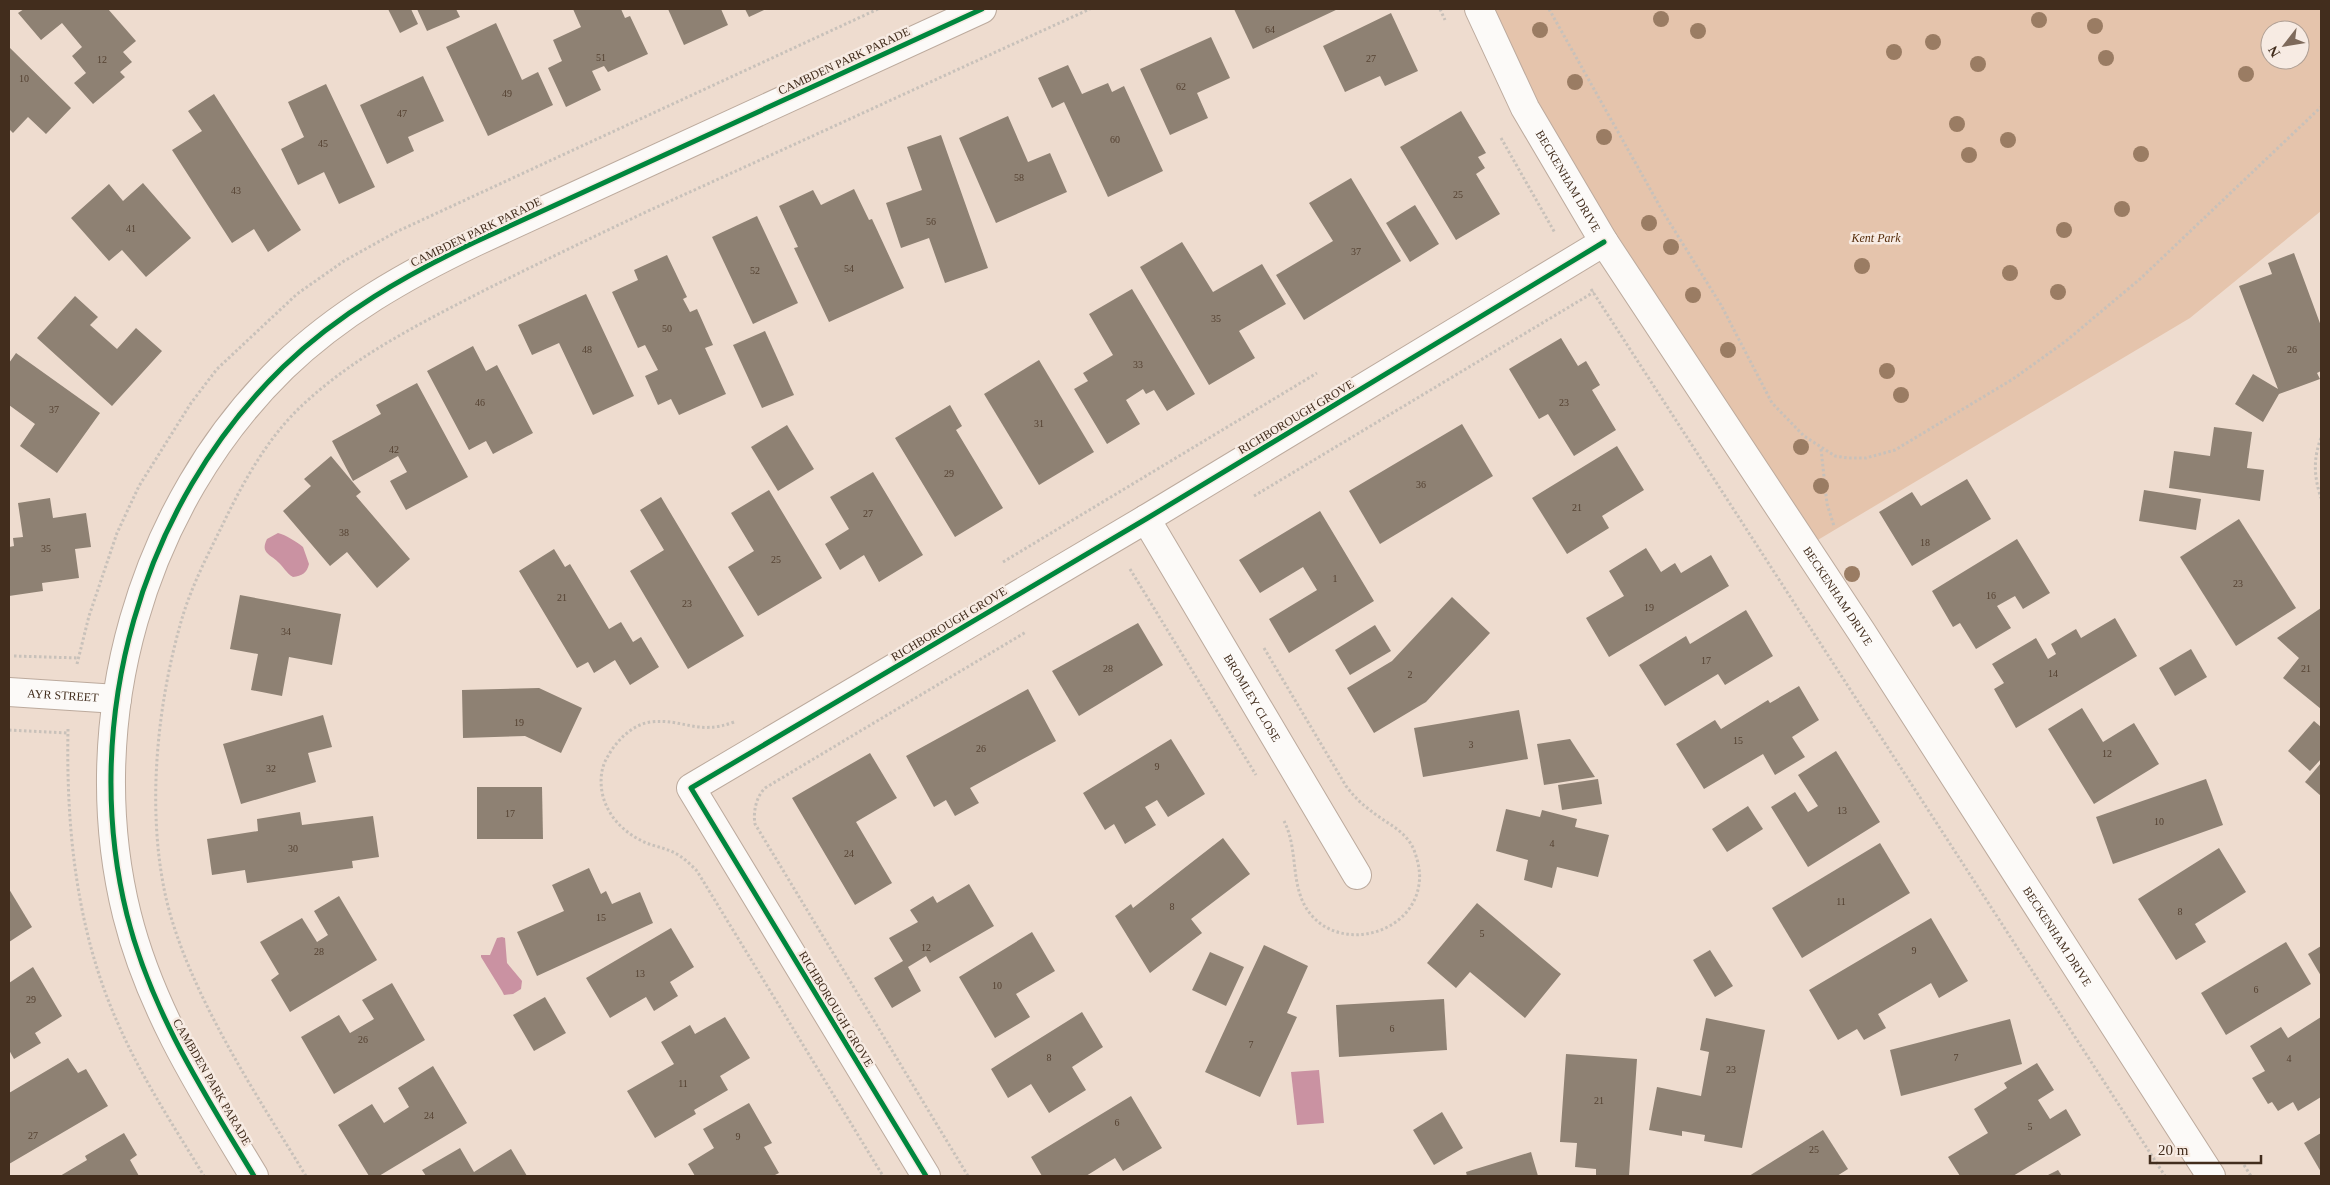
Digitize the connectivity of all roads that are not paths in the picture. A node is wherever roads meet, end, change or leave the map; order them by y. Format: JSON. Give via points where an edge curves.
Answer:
{"nodes":[{"id":1,"x":982,"y":9,"type":"edge"},
{"id":2,"x":1479,"y":9,"type":"edge"},
{"id":3,"x":1604,"y":242,"type":"junction"},
{"id":4,"x":1146,"y":519,"type":"junction"},
{"id":5,"x":9,"y":692,"type":"edge"},
{"id":6,"x":116,"y":699,"type":"junction"},
{"id":7,"x":1357,"y":875,"type":"dead end"},
{"id":8,"x":254,"y":1176,"type":"edge"},
{"id":9,"x":926,"y":1176,"type":"edge"},
{"id":10,"x":2211,"y":1176,"type":"edge"}],
"edges":[{"from":1,"to":6,"type":"street","name":"CAMBDEN PARK PARADE","via":[[437,260],[374,296],[324,331],[251,402],[194,479],[150,570],[135,616]]},
{"from":2,"to":3,"type":"street","name":"BECKENHAM DRIVE","via":[[1525,108]]},
{"from":3,"to":4,"type":"street","name":"RICHBOROUGH GROVE"},
{"from":3,"to":10,"type":"street","name":"BECKENHAM DRIVE","via":[[1867,639]]},
{"from":4,"to":7,"type":"street","name":"BROMLEY CLOSE"},
{"from":4,"to":9,"type":"street","name":"RICHBOROUGH GROVE","via":[[691,788]]},
{"from":5,"to":6,"type":"street","name":"AYR STREET"},
{"from":6,"to":8,"type":"street","name":"CAMBDEN PARK PARADE","via":[[113,818],[118,870],[140,960],[176,1044]]}]}
